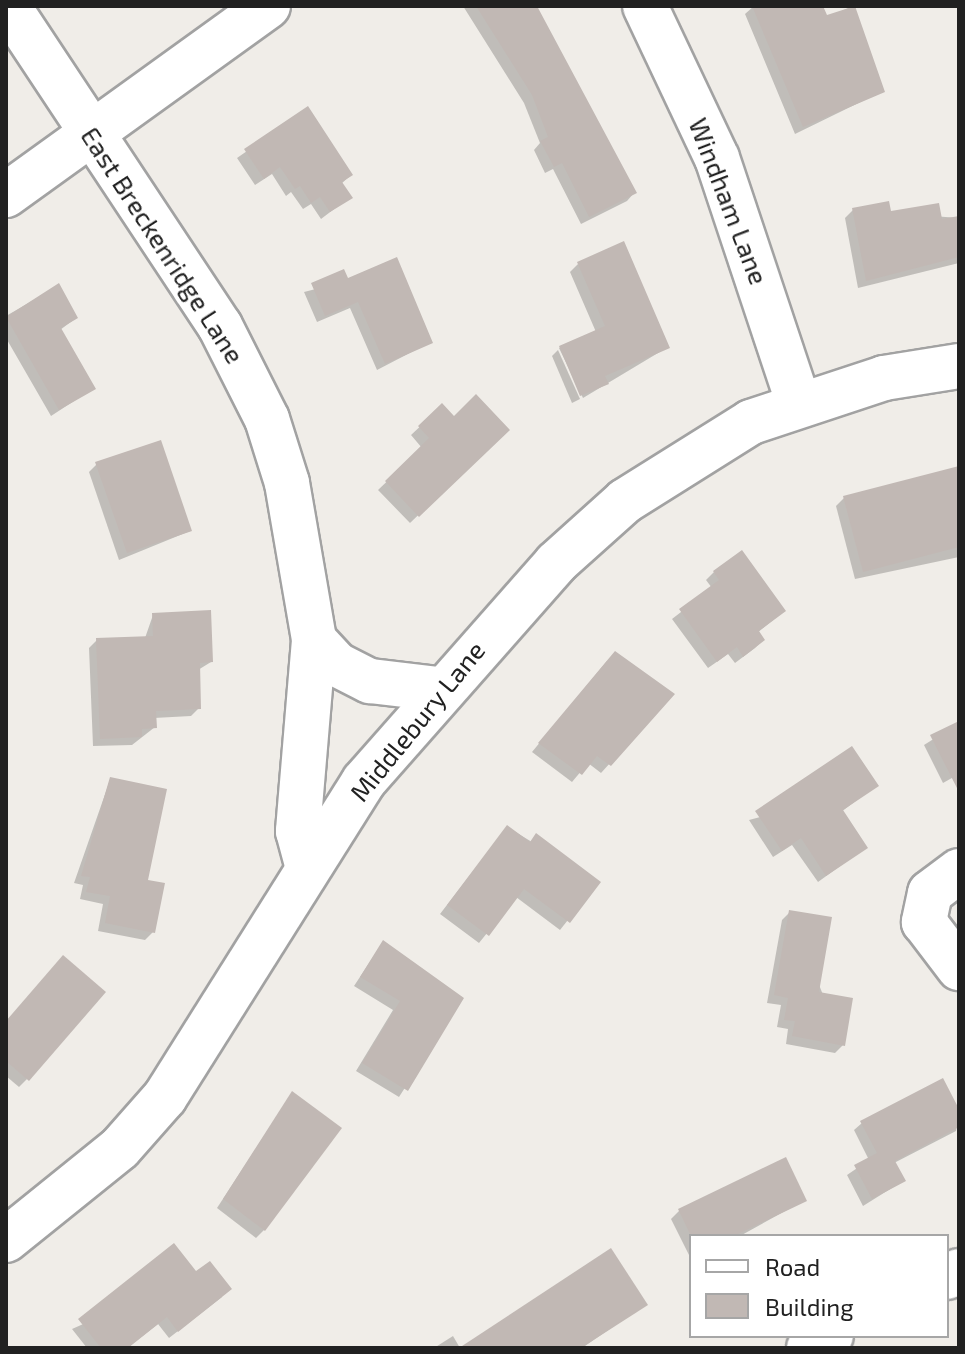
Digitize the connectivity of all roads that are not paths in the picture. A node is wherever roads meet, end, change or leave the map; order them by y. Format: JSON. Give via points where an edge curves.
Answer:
{"nodes":[{"id":1,"x":8,"y":6,"type":"edge"},
{"id":2,"x":268,"y":6,"type":"edge"},
{"id":3,"x":645,"y":6,"type":"edge"},
{"id":4,"x":91,"y":133,"type":"junction"},
{"id":5,"x":6,"y":195,"type":"edge"},
{"id":6,"x":959,"y":366,"type":"edge"},
{"id":7,"x":798,"y":402,"type":"junction"},
{"id":8,"x":314,"y":640,"type":"junction"},
{"id":9,"x":438,"y":689,"type":"junction"},
{"id":10,"x":307,"y":864,"type":"junction"},
{"id":11,"x":959,"y":871,"type":"edge"},
{"id":12,"x":959,"y":968,"type":"edge"},
{"id":13,"x":6,"y":1240,"type":"edge"},
{"id":14,"x":827,"y":1338,"type":"edge"},
{"id":15,"x":809,"y":1348,"type":"edge"}],
"edges":[{"from":1,"to":4,"type":"street","name":"East Breckenridge Lane"},
{"from":2,"to":4,"type":"street"},
{"from":3,"to":7,"type":"street","name":"Windham Lane","via":[[717,158]]},
{"from":4,"to":5,"type":"street"},
{"from":4,"to":8,"type":"street","name":"East Breckenridge Lane","via":[[220,326],[267,419],[287,483]]},
{"from":6,"to":7,"type":"street","name":"Middlebury Lane"},
{"from":7,"to":9,"type":"street","name":"Middlebury Lane","via":[[699,450],[625,501]]},
{"from":8,"to":9,"type":"street","via":[[336,664],[370,681]]},
{"from":8,"to":10,"type":"street","name":"East Breckenridge Lane","via":[[298,831]]},
{"from":9,"to":10,"type":"street","name":"Middlebury Lane"},
{"from":10,"to":13,"type":"street","name":"Middlebury Lane","via":[[210,1035],[165,1097],[120,1148]]},
{"from":11,"to":12,"type":"street","via":[[930,893],[924,922]]},
{"from":14,"to":15,"type":"street"}]}
